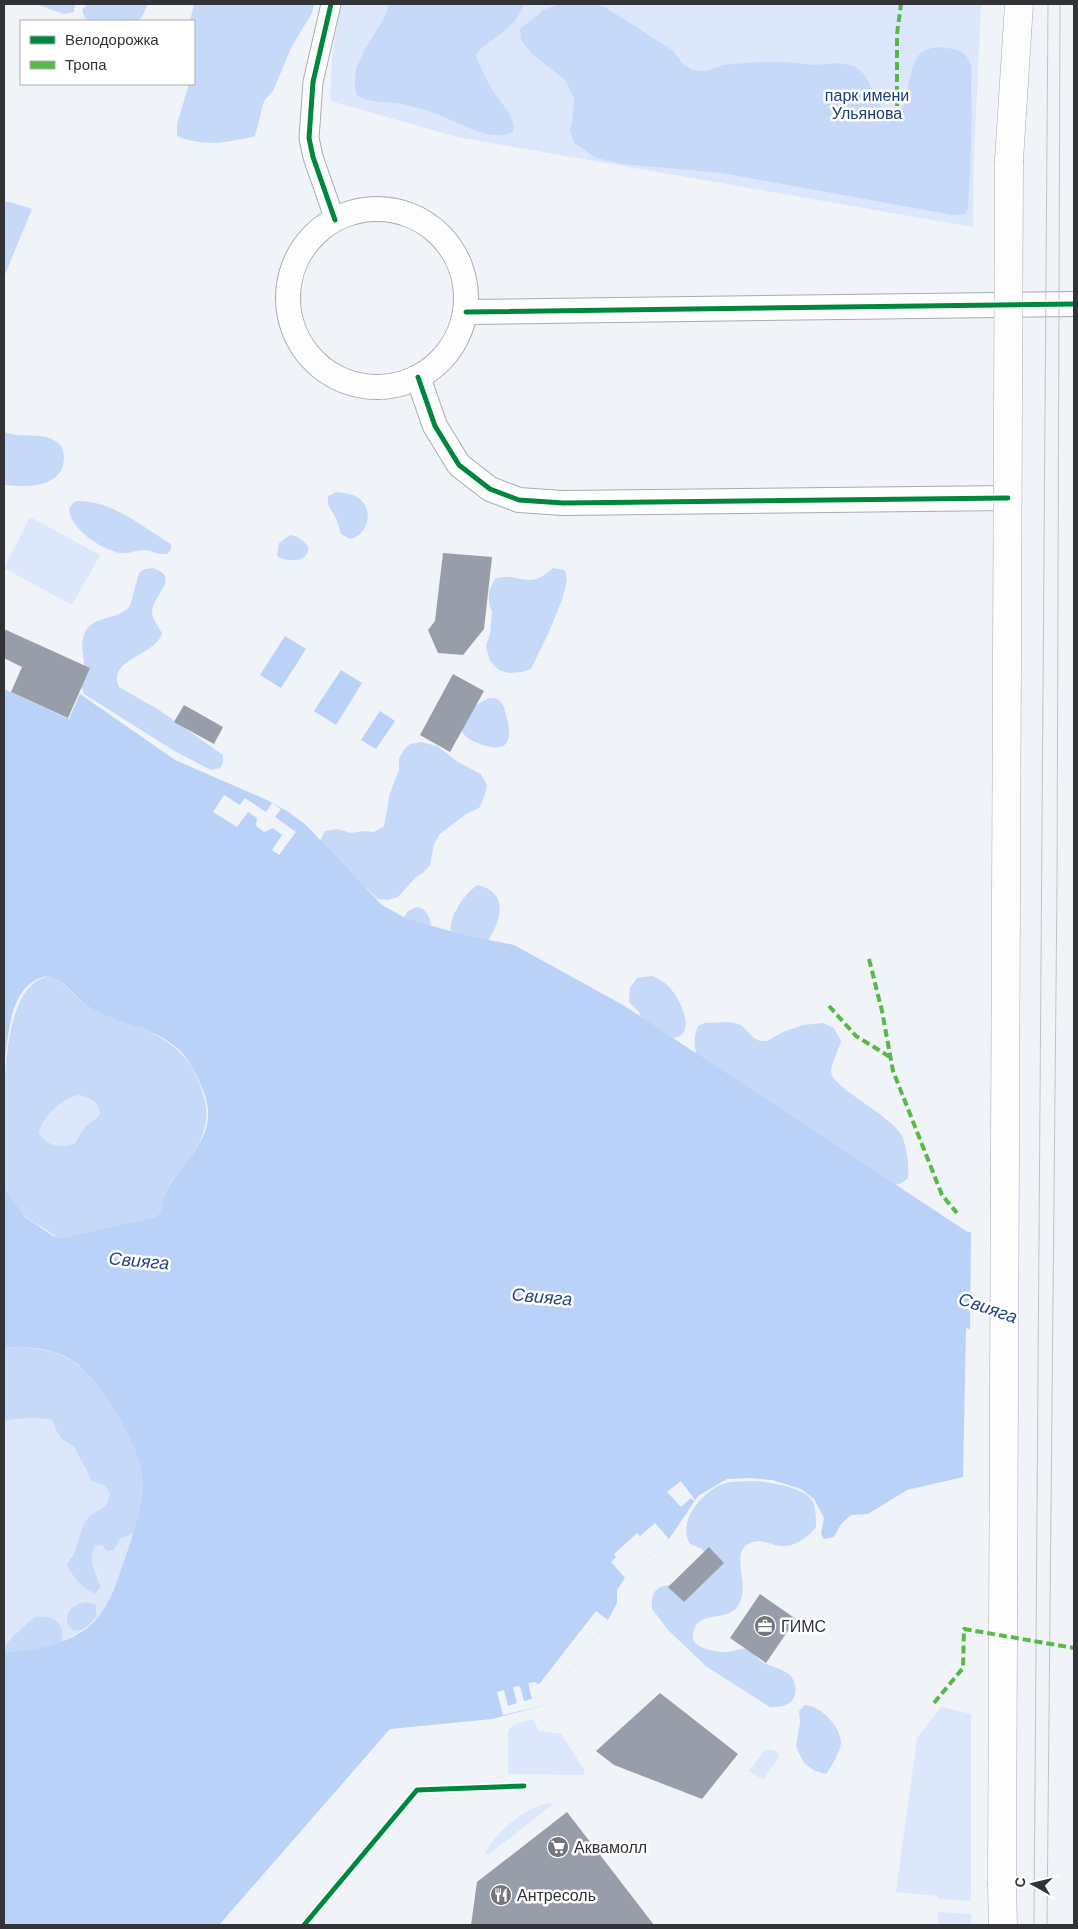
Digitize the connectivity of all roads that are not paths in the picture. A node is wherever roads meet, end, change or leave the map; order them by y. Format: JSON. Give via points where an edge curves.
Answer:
{"nodes":[{"id":1,"x":331,"y":4,"type":"edge"},
{"id":2,"x":1019,"y":4,"type":"edge"},
{"id":3,"x":335,"y":220,"type":"junction"},
{"id":4,"x":1074,"y":304,"type":"edge"},
{"id":5,"x":466,"y":312,"type":"junction"},
{"id":6,"x":418,"y":377,"type":"junction"},
{"id":7,"x":1008,"y":498,"type":"junction"},
{"id":8,"x":1002,"y":1925,"type":"edge"}],
"edges":[{"from":1,"to":3,"type":"street","via":[[312,82],[310,138],[313,158]]},
{"from":2,"to":7,"type":"main road","bridge":true,"via":[[1009,160]]},
{"from":3,"to":5,"type":"street","via":[[358,211],[383,209],[407,214],[429,225],[447,242],[460,264],[466,287]]},
{"from":3,"to":6,"type":"street","via":[[317,232],[293,270],[289,291],[290,316],[298,339],[312,359],[332,375],[354,384],[379,387]]},
{"from":4,"to":5,"type":"street"},
{"from":5,"to":6,"type":"street","via":[[458,336],[445,357]]},
{"from":6,"to":7,"type":"street","via":[[434,426],[460,465],[490,489],[519,500],[563,503]]},
{"from":7,"to":8,"type":"main road","bridge":true}]}
